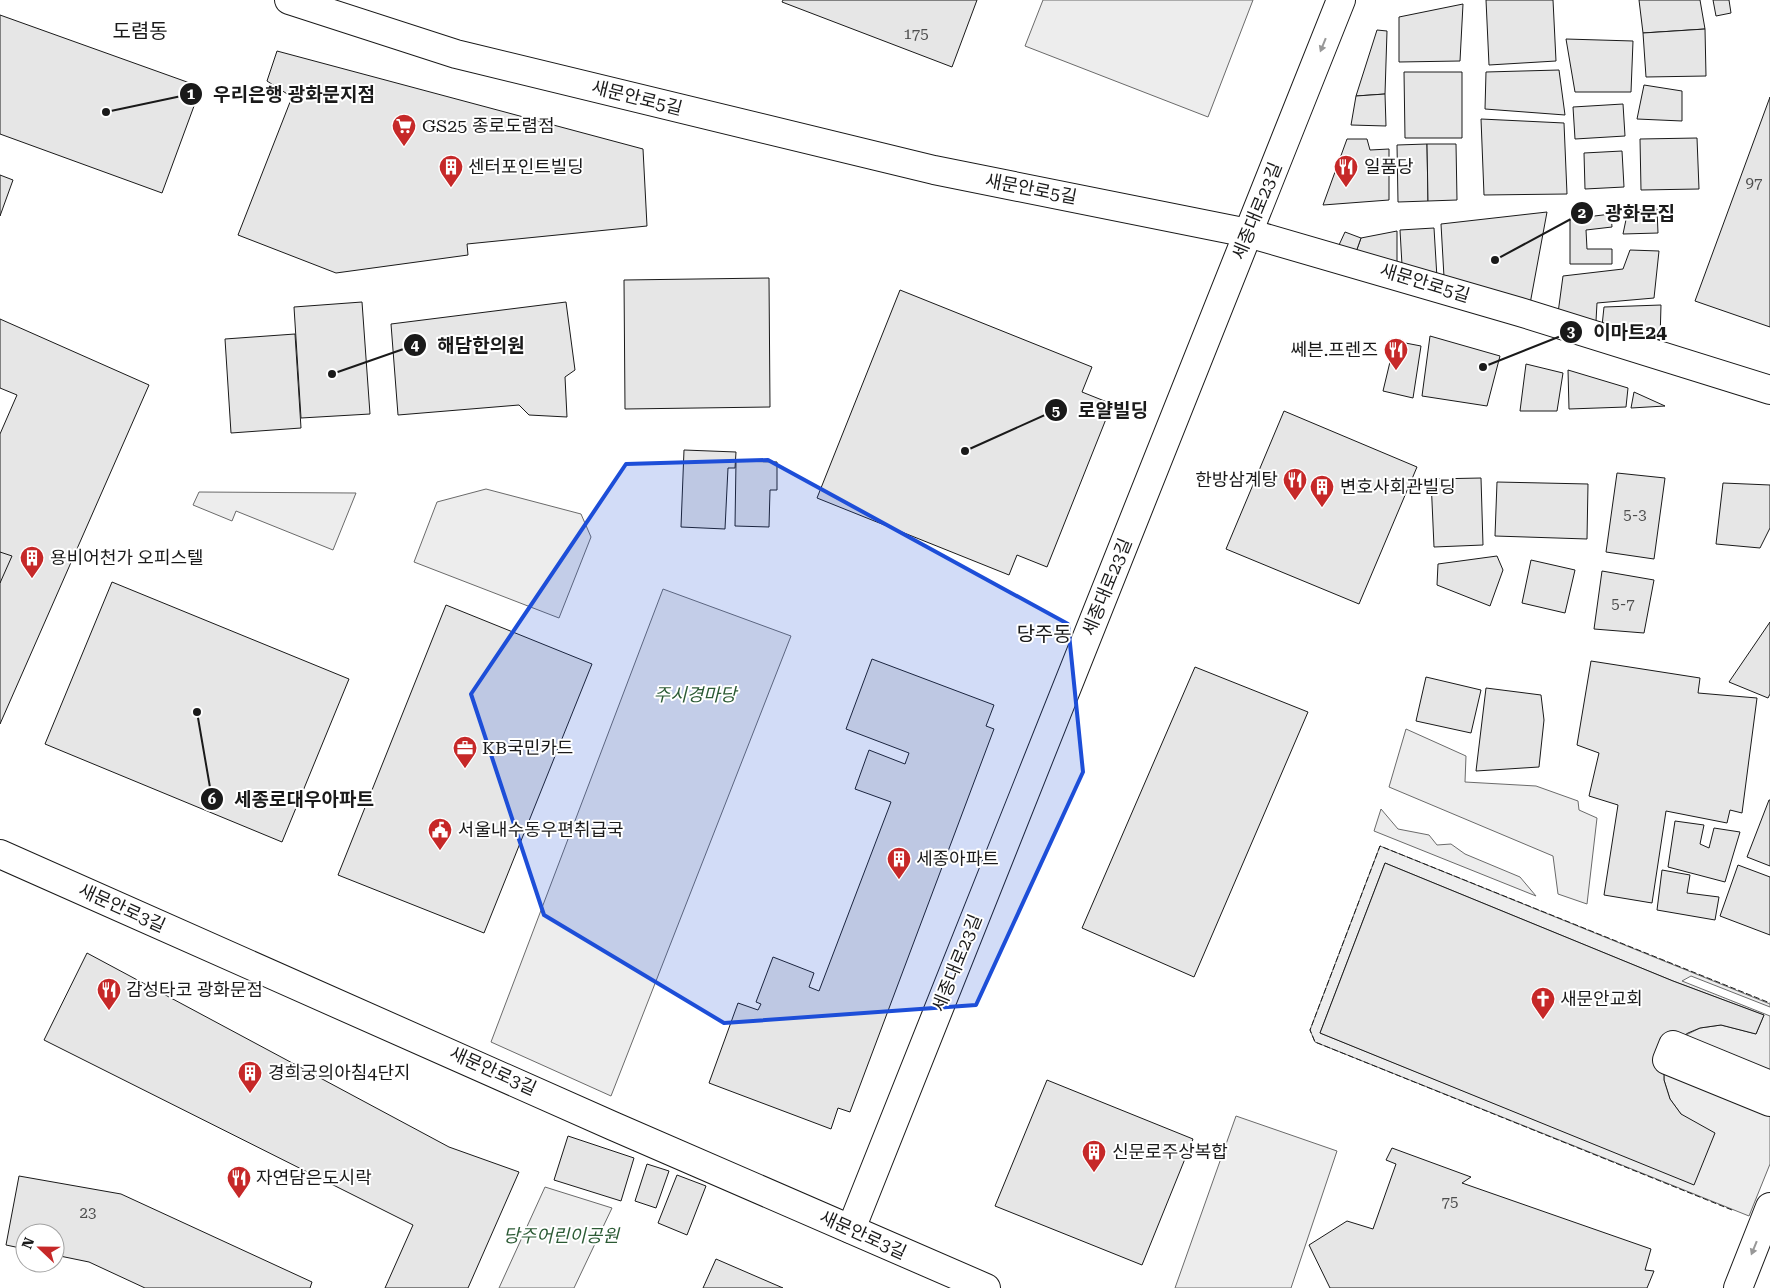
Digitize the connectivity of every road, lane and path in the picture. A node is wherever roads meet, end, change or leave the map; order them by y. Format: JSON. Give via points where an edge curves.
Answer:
{"nodes":[{"id":1,"x":290,"y":0,"type":"edge"},
{"id":2,"x":1341,"y":0,"type":"edge"},
{"id":3,"x":1248,"y":233,"type":"junction"},
{"id":4,"x":1770,"y":390,"type":"edge"},
{"id":5,"x":0,"y":854,"type":"edge"},
{"id":6,"x":1770,"y":1085,"type":"edge"},
{"id":7,"x":1770,"y":1102,"type":"edge"},
{"id":8,"x":1770,"y":1207,"type":"edge"},
{"id":9,"x":851,"y":1230,"type":"junction"},
{"id":10,"x":986,"y":1288,"type":"edge"},
{"id":11,"x":1738,"y":1288,"type":"edge"}],
"edges":[{"from":1,"to":3,"type":"street","name":"새문안로5길","via":[[456,54],[934,170]]},
{"from":2,"to":3,"type":"street","name":"세종대로23길","one_way":true},
{"from":3,"to":4,"type":"street","name":"새문안로5길","via":[[1511,309]]},
{"from":3,"to":9,"type":"street","name":"세종대로23길"},
{"from":5,"to":9,"type":"street","name":"새문안로3길"},
{"from":6,"to":7,"type":"street","via":[[1673,1045],[1667,1060]]},
{"from":8,"to":11,"type":"street","one_way":true},
{"from":9,"to":10,"type":"street","name":"새문안로3길"}]}
